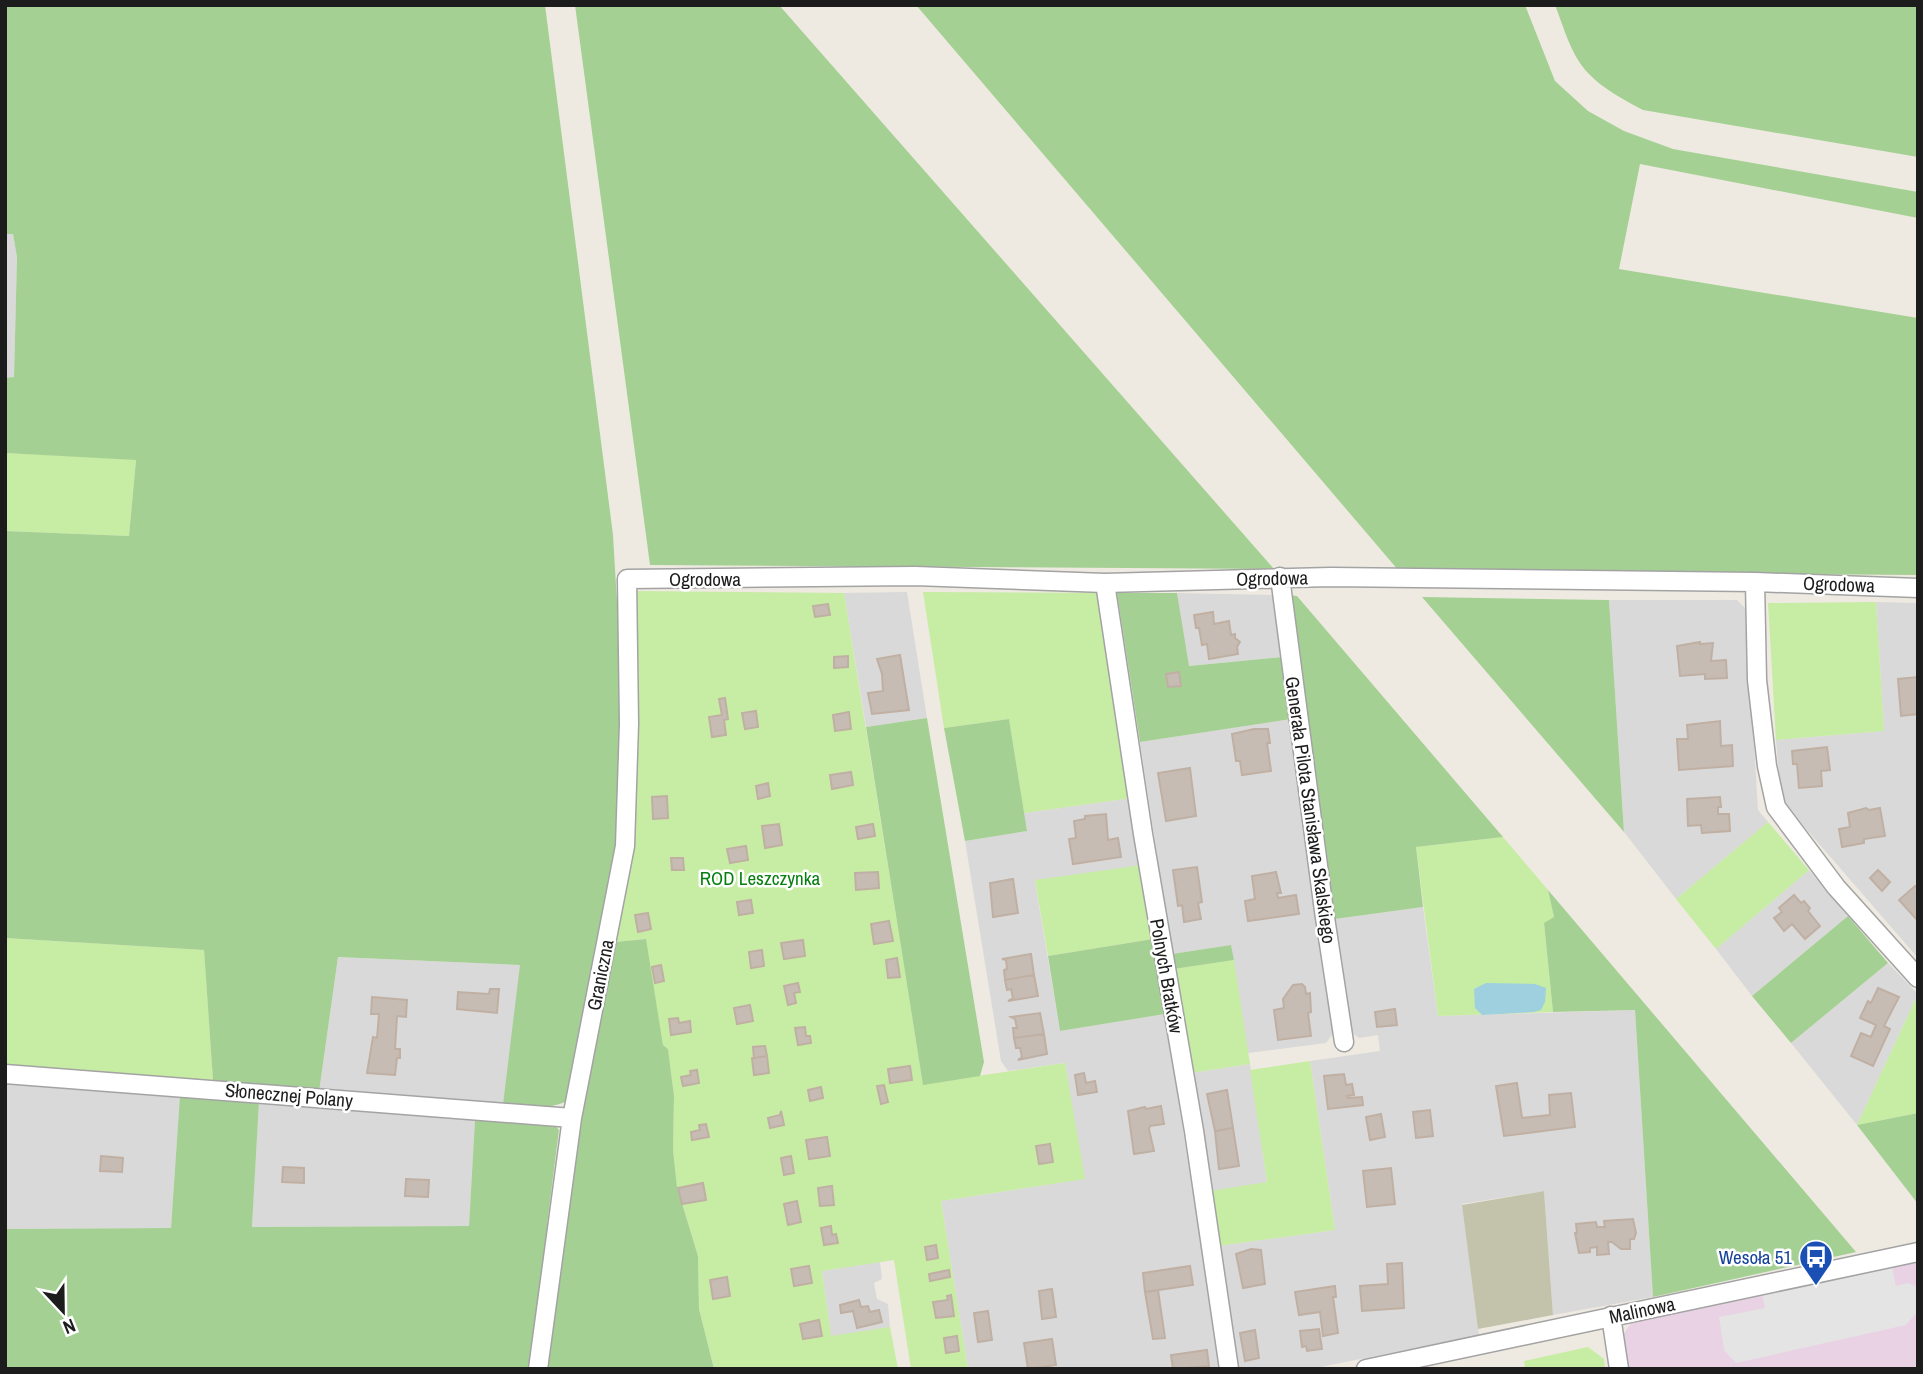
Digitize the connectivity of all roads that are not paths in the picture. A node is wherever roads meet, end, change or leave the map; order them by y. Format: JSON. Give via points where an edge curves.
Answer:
{"nodes":[{"id":1,"x":1280,"y":577,"type":"junction"},
{"id":2,"x":627,"y":579,"type":"joint"},
{"id":3,"x":1755,"y":582,"type":"junction"},
{"id":4,"x":1105,"y":583,"type":"junction"},
{"id":5,"x":1918,"y":588,"type":"edge"},
{"id":6,"x":1918,"y":978,"type":"edge"},
{"id":7,"x":1344,"y":1042,"type":"dead end"},
{"id":8,"x":5,"y":1074,"type":"edge"},
{"id":9,"x":572,"y":1118,"type":"junction"},
{"id":10,"x":1918,"y":1252,"type":"edge"},
{"id":11,"x":1611,"y":1316,"type":"junction"},
{"id":12,"x":538,"y":1369,"type":"edge"},
{"id":13,"x":1229,"y":1369,"type":"edge"},
{"id":14,"x":1366,"y":1369,"type":"edge"},
{"id":15,"x":1619,"y":1369,"type":"edge"}],
"edges":[{"from":1,"to":3,"type":"street","name":"Ogrodowa"},
{"from":1,"to":4,"type":"street","name":"Ogrodowa"},
{"from":1,"to":7,"type":"street","name":"Generała Pilota Stanisława Skalskiego"},
{"from":2,"to":4,"type":"street","name":"Ogrodowa","via":[[915,576]]},
{"from":2,"to":9,"type":"street","name":"Graniczna","via":[[625,846]]},
{"from":3,"to":5,"type":"street","name":"Ogrodowa"},
{"from":3,"to":6,"type":"street","via":[[1757,680],[1776,807],[1836,887]]},
{"from":4,"to":13,"type":"street","name":"Polnych Bratków"},
{"from":8,"to":9,"type":"street","name":"Słonecznej Polany"},
{"from":9,"to":12,"type":"street","name":"Graniczna"},
{"from":10,"to":11,"type":"street","name":"Malinowa"},
{"from":11,"to":14,"type":"street","name":"Malinowa"},
{"from":11,"to":15,"type":"street"}]}
